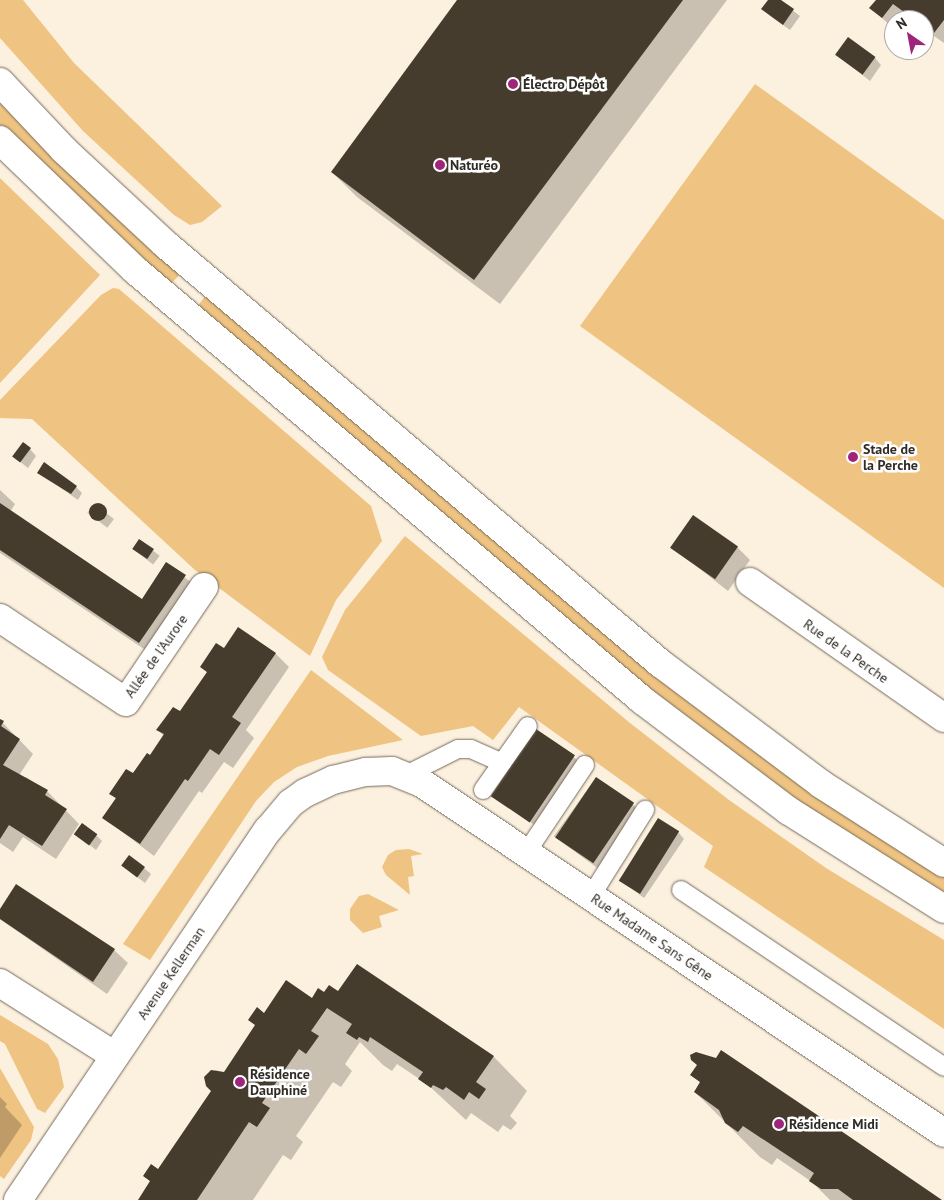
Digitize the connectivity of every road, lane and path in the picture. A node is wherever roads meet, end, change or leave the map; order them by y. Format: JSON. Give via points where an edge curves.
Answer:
{"nodes":[{"id":1,"x":0,"y":82,"type":"edge"},
{"id":2,"x":0,"y":140,"type":"edge"},
{"id":3,"x":750,"y":582,"type":"dead end"},
{"id":4,"x":204,"y":587,"type":"dead end"},
{"id":5,"x":0,"y":618,"type":"edge"},
{"id":6,"x":944,"y":718,"type":"edge"},
{"id":7,"x":528,"y":726,"type":"dead end"},
{"id":8,"x":502,"y":763,"type":"junction"},
{"id":9,"x":585,"y":765,"type":"dead end"},
{"id":10,"x":350,"y":775,"type":"joint"},
{"id":11,"x":406,"y":775,"type":"junction"},
{"id":12,"x":483,"y":790,"type":"dead end"},
{"id":13,"x":645,"y":810,"type":"dead end"},
{"id":14,"x":526,"y":853,"type":"junction"},
{"id":15,"x":944,"y":863,"type":"edge"},
{"id":16,"x":682,"y":890,"type":"dead end"},
{"id":17,"x":591,"y":896,"type":"junction"},
{"id":18,"x":944,"y":909,"type":"edge"},
{"id":19,"x":0,"y":983,"type":"edge"},
{"id":20,"x":115,"y":1056,"type":"junction"},
{"id":21,"x":944,"y":1067,"type":"edge"},
{"id":22,"x":944,"y":1133,"type":"edge"},
{"id":23,"x":18,"y":1200,"type":"edge"}],
"edges":[{"from":1,"to":15,"type":"main road","via":[[64,150],[165,244],[660,663],[821,784]]},
{"from":2,"to":18,"type":"main road","via":[[141,276],[642,700],[788,810]]},
{"from":3,"to":6,"type":"main road","name":"Rue de la Perche"},
{"from":4,"to":5,"type":"main road","name":"Allée de l'Aurore","via":[[126,702]]},
{"from":7,"to":8,"type":"lane"},
{"from":8,"to":11,"type":"lane","via":[[471,749],[458,749]]},
{"from":8,"to":12,"type":"lane"},
{"from":9,"to":14,"type":"lane"},
{"from":10,"to":11,"type":"main road","name":"Rue Madame Sans Gêne","via":[[380,771]]},
{"from":10,"to":20,"type":"main road","name":"Avenue Kellerman","via":[[305,793],[279,816]]},
{"from":11,"to":14,"type":"main road","name":"Rue Madame Sans Gêne"},
{"from":13,"to":17,"type":"lane"},
{"from":14,"to":17,"type":"main road","name":"Rue Madame Sans Gêne"},
{"from":16,"to":21,"type":"lane"},
{"from":17,"to":22,"type":"main road","name":"Rue Madame Sans Gêne"},
{"from":19,"to":20,"type":"main road"},
{"from":20,"to":23,"type":"main road","name":"Avenue Kellerman"}]}
